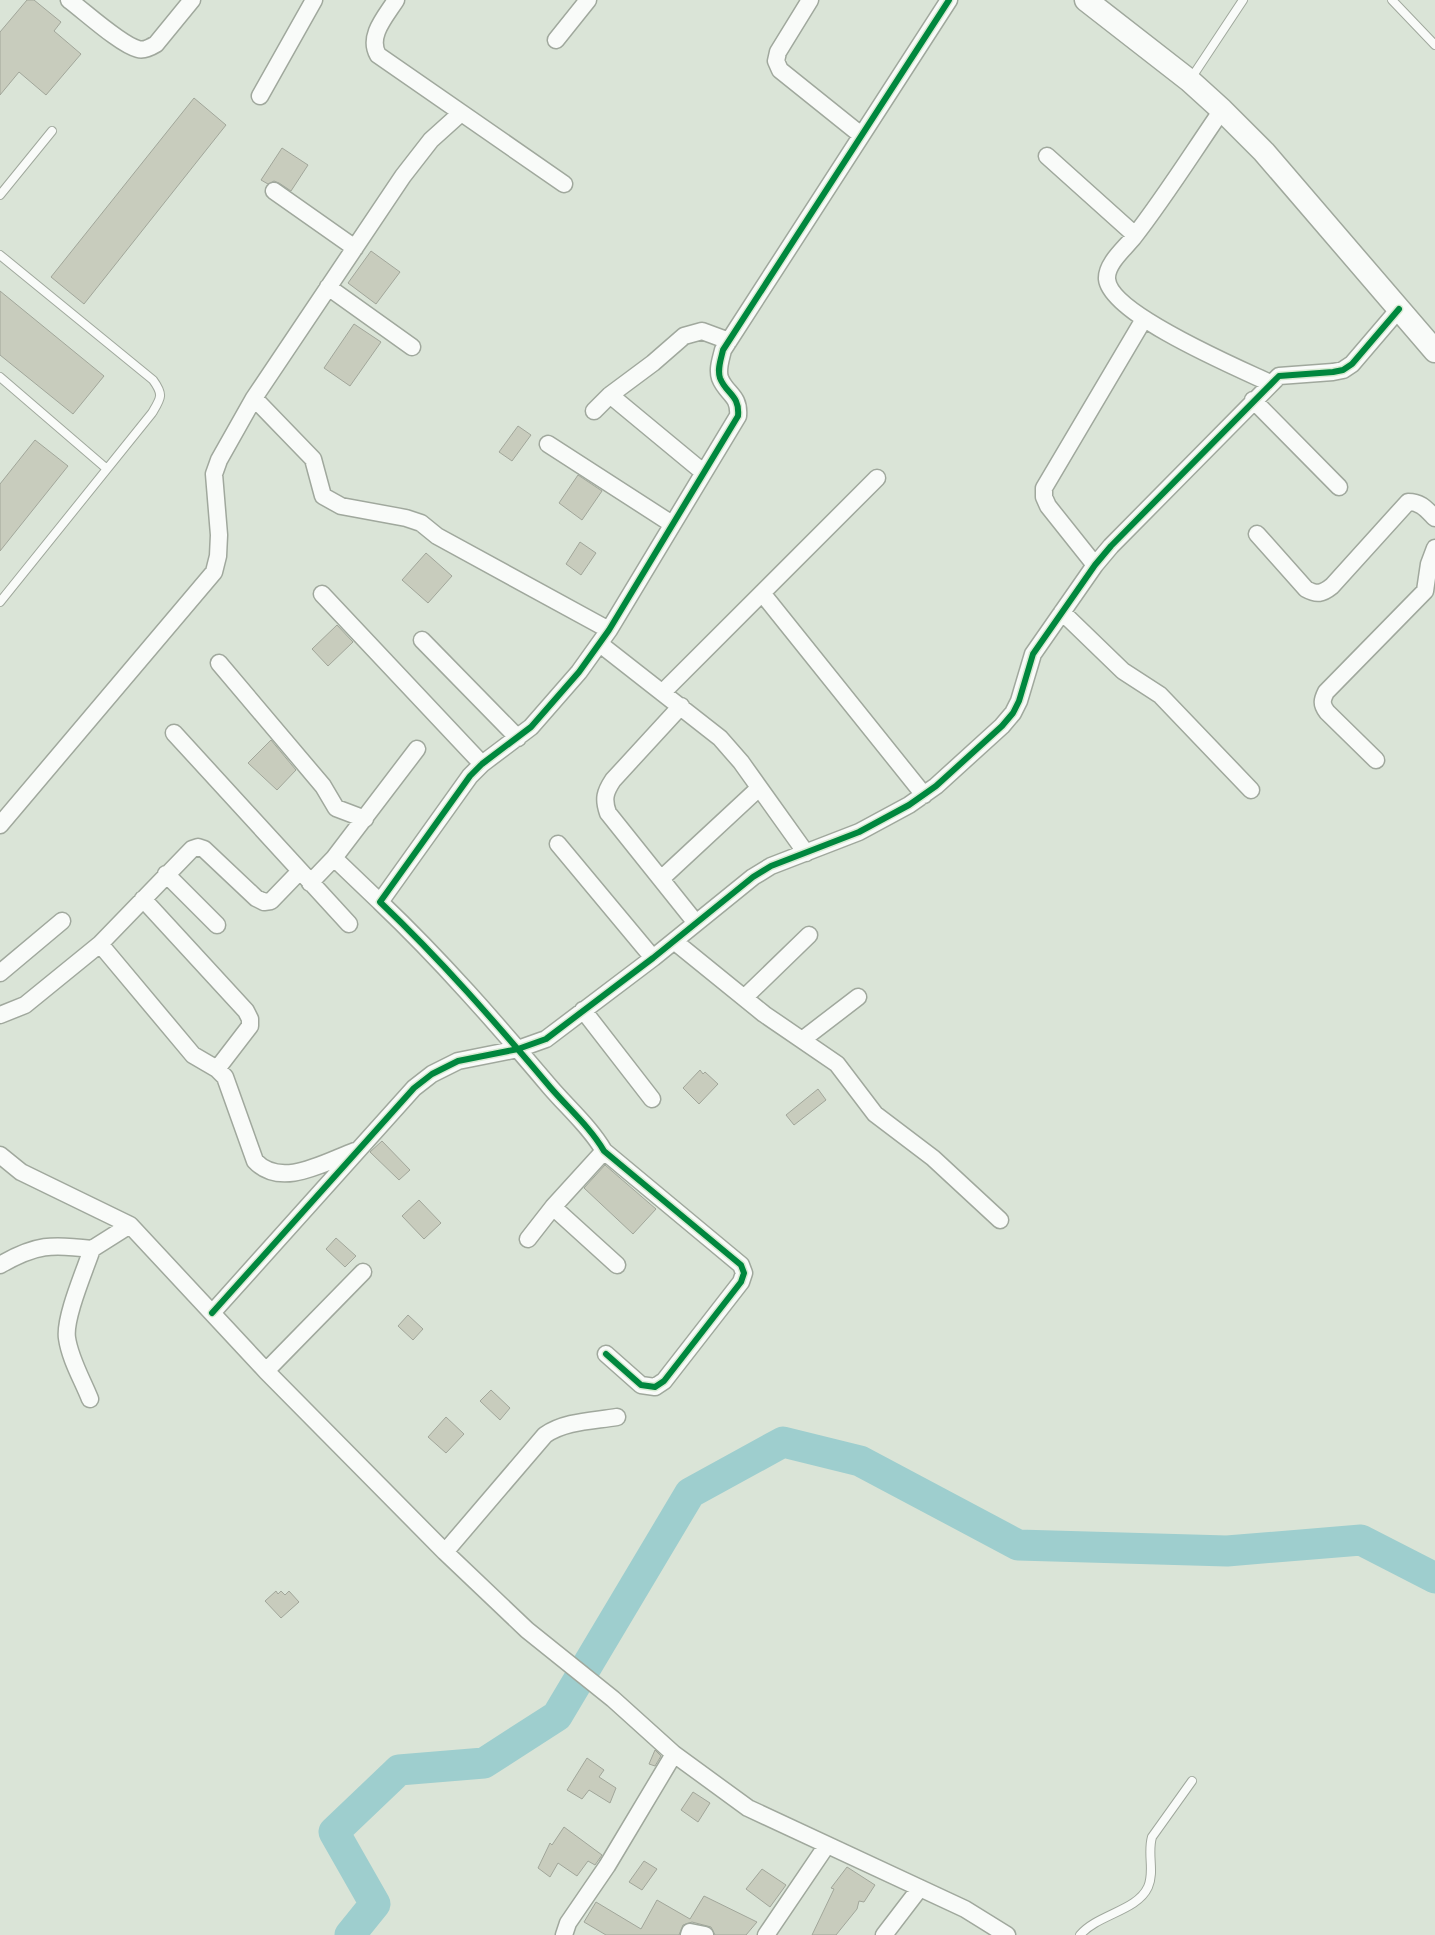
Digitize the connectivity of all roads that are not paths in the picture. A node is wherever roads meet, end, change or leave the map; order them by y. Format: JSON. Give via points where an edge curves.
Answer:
{"nodes":[{"id":1,"x":69,"y":0,"type":"edge"},
{"id":2,"x":192,"y":0,"type":"edge"},
{"id":3,"x":314,"y":0,"type":"edge"},
{"id":4,"x":396,"y":0,"type":"edge"},
{"id":5,"x":588,"y":0,"type":"edge"},
{"id":6,"x":810,"y":0,"type":"edge"},
{"id":7,"x":949,"y":0,"type":"edge"},
{"id":8,"x":1086,"y":0,"type":"edge"},
{"id":9,"x":1243,"y":0,"type":"edge"},
{"id":10,"x":1392,"y":0,"type":"edge"},
{"id":11,"x":556,"y":40,"type":"dead end"},
{"id":12,"x":1435,"y":46,"type":"edge"},
{"id":13,"x":1190,"y":81,"type":"junction"},
{"id":14,"x":260,"y":96,"type":"dead end"},
{"id":15,"x":1222,"y":110,"type":"junction"},
{"id":16,"x":461,"y":113,"type":"junction"},
{"id":17,"x":52,"y":131,"type":"dead end"},
{"id":18,"x":861,"y":135,"type":"junction"},
{"id":19,"x":1047,"y":156,"type":"dead end"},
{"id":20,"x":564,"y":184,"type":"dead end"},
{"id":21,"x":274,"y":191,"type":"dead end"},
{"id":22,"x":0,"y":195,"type":"edge"},
{"id":23,"x":1135,"y":236,"type":"junction"},
{"id":24,"x":355,"y":248,"type":"junction"},
{"id":25,"x":0,"y":255,"type":"edge"},
{"id":26,"x":328,"y":287,"type":"junction"},
{"id":27,"x":1399,"y":309,"type":"junction"},
{"id":28,"x":1144,"y":319,"type":"junction"},
{"id":29,"x":729,"y":342,"type":"junction"},
{"id":30,"x":412,"y":347,"type":"dead end"},
{"id":31,"x":1435,"y":351,"type":"edge"},
{"id":32,"x":0,"y":377,"type":"edge"},
{"id":33,"x":1270,"y":383,"type":"junction"},
{"id":34,"x":610,"y":395,"type":"junction"},
{"id":35,"x":254,"y":398,"type":"junction"},
{"id":36,"x":1253,"y":400,"type":"junction"},
{"id":37,"x":594,"y":411,"type":"dead end"},
{"id":38,"x":548,"y":444,"type":"dead end"},
{"id":39,"x":107,"y":469,"type":"junction"},
{"id":40,"x":703,"y":472,"type":"junction"},
{"id":41,"x":877,"y":478,"type":"dead end"},
{"id":42,"x":1339,"y":487,"type":"dead end"},
{"id":43,"x":1435,"y":518,"type":"edge"},
{"id":44,"x":672,"y":524,"type":"junction"},
{"id":45,"x":1257,"y":534,"type":"dead end"},
{"id":46,"x":1435,"y":548,"type":"edge"},
{"id":47,"x":1095,"y":565,"type":"junction"},
{"id":48,"x":762,"y":593,"type":"junction"},
{"id":49,"x":322,"y":594,"type":"dead end"},
{"id":50,"x":0,"y":602,"type":"edge"},
{"id":51,"x":1062,"y":612,"type":"junction"},
{"id":52,"x":609,"y":630,"type":"junction"},
{"id":53,"x":422,"y":640,"type":"dead end"},
{"id":54,"x":600,"y":644,"type":"junction"},
{"id":55,"x":218,"y":663,"type":"dead end"},
{"id":56,"x":663,"y":692,"type":"junction"},
{"id":57,"x":681,"y":706,"type":"junction"},
{"id":58,"x":174,"y":733,"type":"dead end"},
{"id":59,"x":518,"y":738,"type":"junction"},
{"id":60,"x":417,"y":749,"type":"dead end"},
{"id":61,"x":1376,"y":760,"type":"dead end"},
{"id":62,"x":482,"y":764,"type":"junction"},
{"id":63,"x":759,"y":788,"type":"junction"},
{"id":64,"x":1251,"y":790,"type":"dead end"},
{"id":65,"x":924,"y":795,"type":"junction"},
{"id":66,"x":365,"y":820,"type":"junction"},
{"id":67,"x":0,"y":825,"type":"edge"},
{"id":68,"x":558,"y":844,"type":"dead end"},
{"id":69,"x":806,"y":853,"type":"junction"},
{"id":70,"x":334,"y":858,"type":"junction"},
{"id":71,"x":166,"y":874,"type":"junction"},
{"id":72,"x":305,"y":877,"type":"junction"},
{"id":73,"x":661,"y":879,"type":"junction"},
{"id":74,"x":143,"y":898,"type":"junction"},
{"id":75,"x":380,"y":902,"type":"junction"},
{"id":76,"x":62,"y":921,"type":"dead end"},
{"id":77,"x":696,"y":923,"type":"junction"},
{"id":78,"x":349,"y":924,"type":"dead end"},
{"id":79,"x":216,"y":925,"type":"dead end"},
{"id":80,"x":809,"y":935,"type":"dead end"},
{"id":81,"x":674,"y":940,"type":"junction"},
{"id":82,"x":100,"y":944,"type":"junction"},
{"id":83,"x":653,"y":958,"type":"junction"},
{"id":84,"x":0,"y":973,"type":"edge"},
{"id":85,"x":858,"y":997,"type":"dead end"},
{"id":86,"x":744,"y":998,"type":"junction"},
{"id":87,"x":3,"y":1010,"type":"edge"},
{"id":88,"x":583,"y":1010,"type":"junction"},
{"id":89,"x":802,"y":1040,"type":"junction"},
{"id":90,"x":518,"y":1049,"type":"junction"},
{"id":91,"x":217,"y":1069,"type":"junction"},
{"id":92,"x":652,"y":1098,"type":"dead end"},
{"id":93,"x":357,"y":1150,"type":"junction"},
{"id":94,"x":604,"y":1151,"type":"junction"},
{"id":95,"x":0,"y":1155,"type":"edge"},
{"id":96,"x":553,"y":1207,"type":"junction"},
{"id":97,"x":1000,"y":1220,"type":"dead end"},
{"id":98,"x":130,"y":1225,"type":"junction"},
{"id":99,"x":528,"y":1239,"type":"dead end"},
{"id":100,"x":92,"y":1249,"type":"junction"},
{"id":101,"x":0,"y":1265,"type":"edge"},
{"id":102,"x":617,"y":1265,"type":"dead end"},
{"id":103,"x":364,"y":1272,"type":"dead end"},
{"id":104,"x":212,"y":1313,"type":"junction"},
{"id":105,"x":606,"y":1354,"type":"dead end"},
{"id":106,"x":266,"y":1371,"type":"junction"},
{"id":107,"x":90,"y":1399,"type":"dead end"},
{"id":108,"x":618,"y":1417,"type":"dead end"},
{"id":109,"x":445,"y":1552,"type":"junction"},
{"id":110,"x":674,"y":1754,"type":"junction"},
{"id":111,"x":1192,"y":1781,"type":"dead end"},
{"id":112,"x":827,"y":1845,"type":"junction"},
{"id":113,"x":920,"y":1888,"type":"junction"},
{"id":114,"x":564,"y":1935,"type":"edge"},
{"id":115,"x":689,"y":1935,"type":"edge"},
{"id":116,"x":705,"y":1935,"type":"edge"},
{"id":117,"x":766,"y":1935,"type":"edge"},
{"id":118,"x":884,"y":1935,"type":"edge"},
{"id":119,"x":1007,"y":1935,"type":"edge"},
{"id":120,"x":1080,"y":1935,"type":"edge"}],
"edges":[{"from":1,"to":2,"type":"street","via":[[138,50],[156,44]]},
{"from":3,"to":14,"type":"street"},
{"from":4,"to":16,"type":"street","via":[[375,35],[373,47],[385,61]]},
{"from":5,"to":11,"type":"street"},
{"from":6,"to":18,"type":"street","via":[[778,52],[776,61],[780,70]]},
{"from":7,"to":18,"type":"street"},
{"from":8,"to":13,"type":"street"},
{"from":9,"to":13,"type":"lane"},
{"from":10,"to":12,"type":"lane"},
{"from":13,"to":15,"type":"street"},
{"from":15,"to":23,"type":"street"},
{"from":15,"to":27,"type":"street","via":[[1264,152]]},
{"from":16,"to":20,"type":"street"},
{"from":16,"to":24,"type":"street","via":[[430,140]]},
{"from":17,"to":22,"type":"lane"},
{"from":18,"to":29,"type":"street"},
{"from":19,"to":23,"type":"street"},
{"from":21,"to":24,"type":"street"},
{"from":23,"to":28,"type":"street","via":[[1110,267],[1107,277],[1110,289]]},
{"from":24,"to":26,"type":"street"},
{"from":25,"to":39,"type":"lane","via":[[153,380],[160,391],[160,400],[152,413]]},
{"from":26,"to":30,"type":"street"},
{"from":26,"to":35,"type":"street"},
{"from":27,"to":31,"type":"street"},
{"from":27,"to":33,"type":"street","via":[[1352,364],[1343,370],[1289,373]]},
{"from":28,"to":33,"type":"street","via":[[1159,330]]},
{"from":28,"to":47,"type":"street","via":[[1044,488],[1048,506]]},
{"from":29,"to":34,"type":"street","via":[[702,331],[684,336]]},
{"from":29,"to":40,"type":"street","via":[[719,366],[720,378],[739,406],[738,416]]},
{"from":32,"to":39,"type":"lane"},
{"from":33,"to":36,"type":"street"},
{"from":34,"to":37,"type":"street"},
{"from":34,"to":40,"type":"street"},
{"from":35,"to":52,"type":"street","via":[[313,459],[323,496],[342,506],[421,523],[437,536]]},
{"from":35,"to":67,"type":"street","via":[[214,474],[220,535],[214,572]]},
{"from":36,"to":42,"type":"street"},
{"from":36,"to":47,"type":"street"},
{"from":38,"to":44,"type":"street"},
{"from":39,"to":50,"type":"lane"},
{"from":40,"to":44,"type":"street"},
{"from":41,"to":48,"type":"street"},
{"from":43,"to":45,"type":"street","via":[[1424,506],[1408,502],[1332,586],[1323,593],[1314,594]]},
{"from":44,"to":52,"type":"street"},
{"from":46,"to":61,"type":"street","via":[[1425,590],[1322,699],[1327,712]]},
{"from":47,"to":51,"type":"street"},
{"from":48,"to":56,"type":"street"},
{"from":48,"to":65,"type":"street"},
{"from":49,"to":62,"type":"street"},
{"from":51,"to":64,"type":"street","via":[[1123,672],[1160,695]]},
{"from":51,"to":65,"type":"street","via":[[1034,654],[1013,713],[962,764]]},
{"from":52,"to":54,"type":"street"},
{"from":53,"to":59,"type":"street"},
{"from":54,"to":56,"type":"street"},
{"from":54,"to":59,"type":"street","via":[[580,672],[531,728]]},
{"from":55,"to":66,"type":"street","via":[[323,786],[336,808]]},
{"from":56,"to":57,"type":"street"},
{"from":57,"to":63,"type":"street","via":[[720,738]]},
{"from":57,"to":73,"type":"street","via":[[613,780],[604,801],[608,812]]},
{"from":58,"to":72,"type":"street"},
{"from":59,"to":62,"type":"street"},
{"from":60,"to":66,"type":"street"},
{"from":62,"to":75,"type":"street"},
{"from":63,"to":69,"type":"street"},
{"from":63,"to":73,"type":"street"},
{"from":65,"to":69,"type":"street","via":[[859,832]]},
{"from":66,"to":70,"type":"street"},
{"from":68,"to":83,"type":"street"},
{"from":69,"to":77,"type":"street","via":[[753,877]]},
{"from":70,"to":72,"type":"street"},
{"from":70,"to":75,"type":"street"},
{"from":71,"to":72,"type":"street","via":[[198,847],[264,902]]},
{"from":71,"to":74,"type":"street"},
{"from":71,"to":79,"type":"street"},
{"from":72,"to":78,"type":"street"},
{"from":73,"to":77,"type":"street"},
{"from":74,"to":82,"type":"street"},
{"from":74,"to":91,"type":"street","via":[[250,1019],[250,1026]]},
{"from":75,"to":90,"type":"street","via":[[427,946]]},
{"from":76,"to":84,"type":"street"},
{"from":77,"to":81,"type":"street"},
{"from":80,"to":86,"type":"street"},
{"from":81,"to":83,"type":"street"},
{"from":81,"to":86,"type":"street"},
{"from":82,"to":87,"type":"street","via":[[25,1005]]},
{"from":82,"to":91,"type":"street","via":[[193,1055]]},
{"from":83,"to":88,"type":"street"},
{"from":85,"to":89,"type":"street"},
{"from":86,"to":89,"type":"street"},
{"from":88,"to":90,"type":"street","via":[[546,1039]]},
{"from":88,"to":92,"type":"street"},
{"from":89,"to":97,"type":"street","via":[[837,1064],[875,1114],[933,1158]]},
{"from":90,"to":93,"type":"street","via":[[458,1061],[432,1074],[414,1088]]},
{"from":90,"to":94,"type":"street","via":[[595,1136]]},
{"from":91,"to":93,"type":"street","via":[[225,1077],[255,1161],[262,1168],[275,1174],[290,1174]]},
{"from":93,"to":104,"type":"street"},
{"from":94,"to":96,"type":"street"},
{"from":94,"to":105,"type":"street","via":[[735,1258],[744,1273],[741,1282],[664,1381],[655,1387],[641,1386]]},
{"from":95,"to":98,"type":"street","via":[[21,1172]]},
{"from":96,"to":99,"type":"street"},
{"from":96,"to":102,"type":"street"},
{"from":98,"to":100,"type":"street"},
{"from":98,"to":104,"type":"street"},
{"from":100,"to":101,"type":"street","via":[[57,1244],[17,1255]]},
{"from":100,"to":107,"type":"street","via":[[66,1336]]},
{"from":103,"to":106,"type":"street"},
{"from":104,"to":106,"type":"street"},
{"from":106,"to":109,"type":"street"},
{"from":108,"to":109,"type":"street","via":[[566,1425],[545,1435]]},
{"from":109,"to":110,"type":"street","via":[[527,1630],[613,1699]]},
{"from":110,"to":112,"type":"street","via":[[748,1808]]},
{"from":110,"to":114,"type":"street","via":[[607,1866],[568,1922]]},
{"from":111,"to":120,"type":"lane","via":[[1152,1837],[1152,1876],[1144,1893],[1137,1901],[1098,1920]]},
{"from":112,"to":113,"type":"street"},
{"from":112,"to":117,"type":"street"},
{"from":113,"to":118,"type":"street"},
{"from":113,"to":119,"type":"street","via":[[965,1909]]},
{"from":115,"to":116,"type":"street","via":[[690,1932]]}]}
